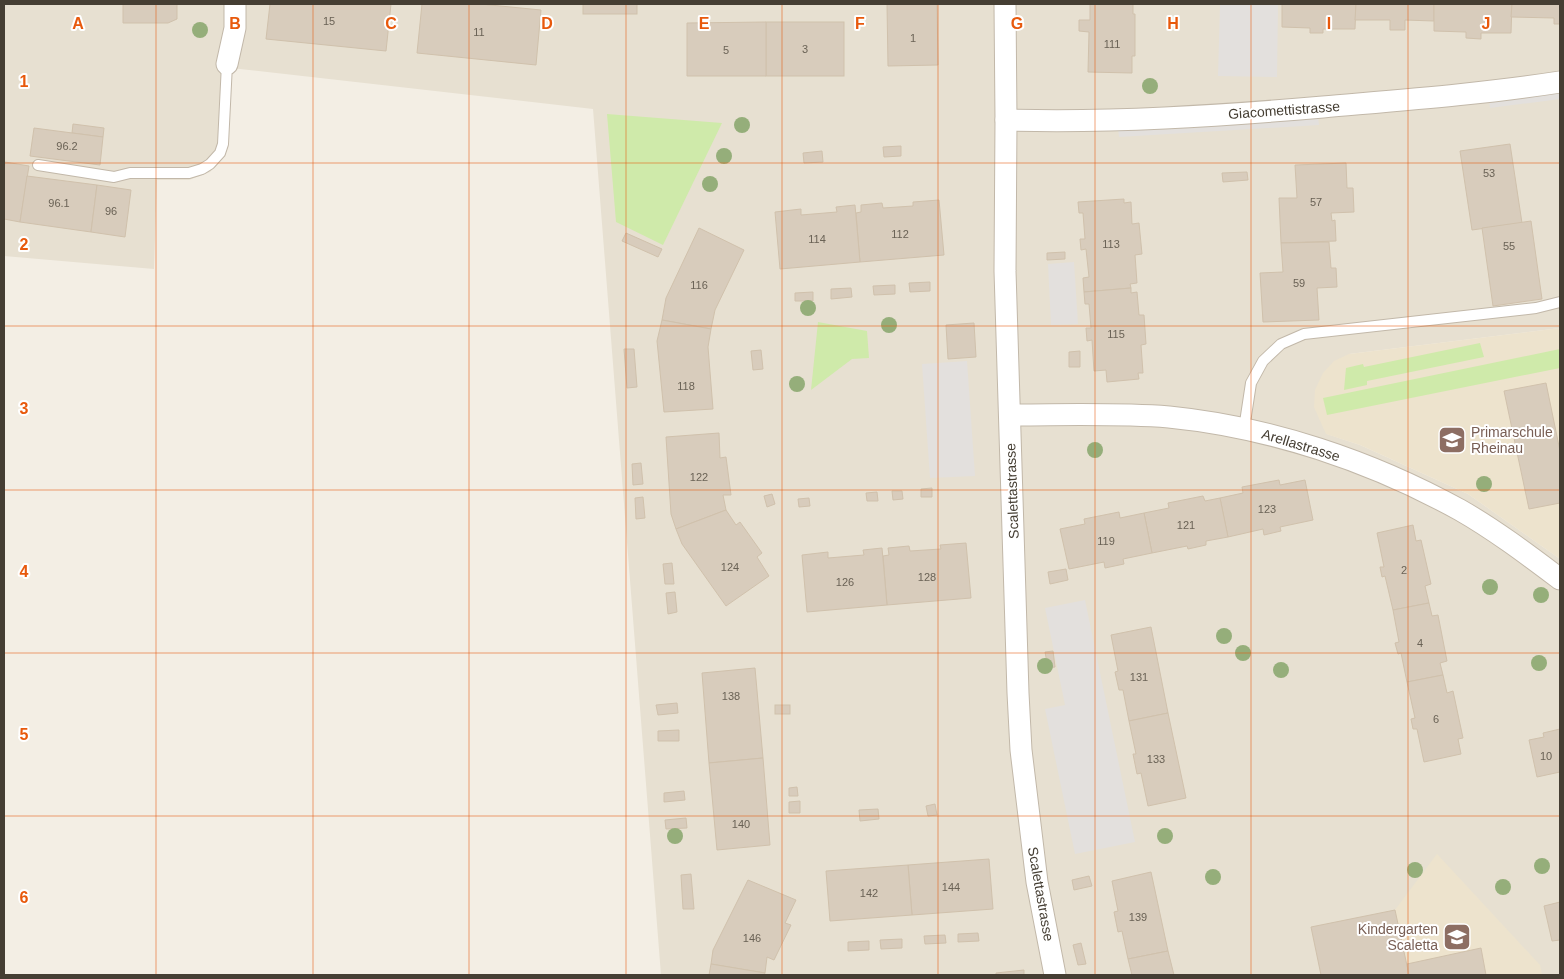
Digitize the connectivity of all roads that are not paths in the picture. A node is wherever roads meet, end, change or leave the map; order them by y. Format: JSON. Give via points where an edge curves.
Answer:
{"nodes":[{"id":1,"x":235,"y":4,"type":"edge"},
{"id":2,"x":1004,"y":4,"type":"edge"},
{"id":3,"x":227,"y":64,"type":"joint"},
{"id":4,"x":1560,"y":82,"type":"edge"},
{"id":5,"x":1006,"y":120,"type":"junction"},
{"id":6,"x":38,"y":165,"type":"dead end"},
{"id":7,"x":1560,"y":302,"type":"edge"},
{"id":8,"x":1010,"y":415,"type":"junction"},
{"id":9,"x":1244,"y":429,"type":"junction"},
{"id":10,"x":1560,"y":579,"type":"edge"},
{"id":11,"x":1055,"y":975,"type":"edge"}],
"edges":[{"from":1,"to":3,"type":"street","via":[[235,28]]},
{"from":2,"to":5,"type":"street","name":"Scalettastrasse"},
{"from":3,"to":6,"type":"lane","via":[[223,144],[216,158],[202,169],[188,173],[130,173],[114,177]]},
{"from":4,"to":5,"type":"street","name":"Giacomettistrasse","via":[[1424,98],[1246,113],[1065,122]]},
{"from":5,"to":8,"type":"street","name":"Scalettastrasse","via":[[1005,271]]},
{"from":7,"to":9,"type":"lane","via":[[1536,308],[1304,334],[1281,344],[1263,361],[1251,384]]},
{"from":8,"to":9,"type":"street","name":"Arellastrasse","via":[[1132,415]]},
{"from":8,"to":11,"type":"street","name":"Scalettastrasse","via":[[1021,750],[1037,882]]},
{"from":9,"to":10,"type":"street","name":"Arellastrasse","via":[[1323,451],[1427,493],[1462,511]]}]}
